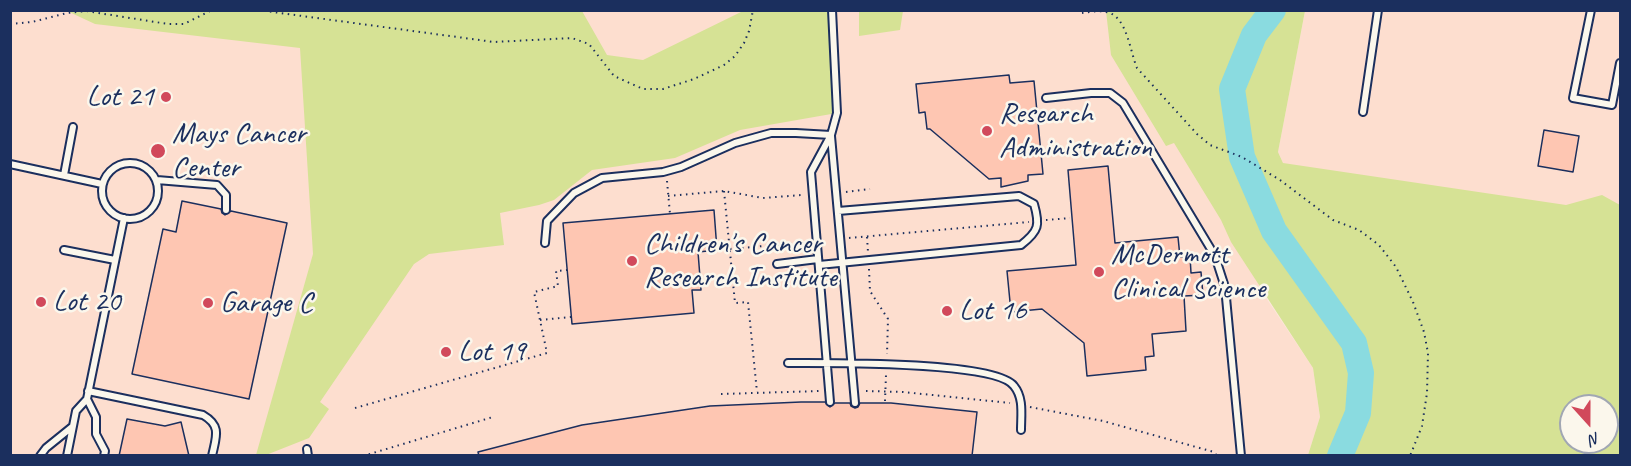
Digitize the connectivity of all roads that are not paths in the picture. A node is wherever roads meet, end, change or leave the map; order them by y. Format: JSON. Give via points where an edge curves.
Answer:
{"nodes":[{"id":1,"x":832,"y":10,"type":"edge"},
{"id":2,"x":1378,"y":10,"type":"edge"},
{"id":3,"x":1591,"y":10,"type":"edge"},
{"id":4,"x":1620,"y":63,"type":"edge"},
{"id":5,"x":1046,"y":98,"type":"dead end"},
{"id":6,"x":1363,"y":112,"type":"dead end"},
{"id":7,"x":73,"y":127,"type":"dead end"},
{"id":8,"x":831,"y":135,"type":"junction"},
{"id":9,"x":10,"y":164,"type":"edge"},
{"id":10,"x":64,"y":176,"type":"junction"},
{"id":11,"x":157,"y":180,"type":"junction"},
{"id":12,"x":102,"y":184,"type":"junction"},
{"id":13,"x":226,"y":210,"type":"dead end"},
{"id":14,"x":838,"y":211,"type":"junction"},
{"id":15,"x":124,"y":218,"type":"junction"},
{"id":16,"x":544,"y":243,"type":"dead end"},
{"id":17,"x":64,"y":250,"type":"dead end"},
{"id":18,"x":115,"y":260,"type":"junction"},
{"id":19,"x":818,"y":262,"type":"junction"},
{"id":20,"x":843,"y":263,"type":"junction"},
{"id":21,"x":777,"y":264,"type":"dead end"},
{"id":22,"x":788,"y":363,"type":"dead end"},
{"id":23,"x":827,"y":363,"type":"junction"},
{"id":24,"x":851,"y":363,"type":"junction"},
{"id":25,"x":87,"y":395,"type":"junction"},
{"id":26,"x":830,"y":402,"type":"dead end"},
{"id":27,"x":855,"y":403,"type":"dead end"},
{"id":28,"x":72,"y":427,"type":"junction"},
{"id":29,"x":1021,"y":430,"type":"dead end"},
{"id":30,"x":40,"y":456,"type":"edge"},
{"id":31,"x":67,"y":456,"type":"edge"},
{"id":32,"x":104,"y":456,"type":"edge"},
{"id":33,"x":212,"y":456,"type":"edge"},
{"id":34,"x":1242,"y":456,"type":"edge"}],
"edges":[{"from":1,"to":8,"type":"lane","via":[[837,113]]},
{"from":2,"to":6,"type":"lane"},
{"from":3,"to":4,"type":"lane","via":[[1573,98],[1612,105]]},
{"from":5,"to":34,"type":"lane","via":[[1110,93],[1124,103],[1215,256],[1225,287]]},
{"from":7,"to":10,"type":"lane"},
{"from":8,"to":14,"type":"lane"},
{"from":8,"to":16,"type":"lane","via":[[771,134],[735,143],[663,172],[602,178],[574,193],[547,221]]},
{"from":8,"to":19,"type":"lane","via":[[811,172]]},
{"from":9,"to":10,"type":"lane"},
{"from":10,"to":12,"type":"lane"},
{"from":11,"to":12,"type":"lane","via":[[146,167],[128,162],[112,169]]},
{"from":11,"to":13,"type":"lane","via":[[218,185],[226,195]]},
{"from":11,"to":15,"type":"lane","via":[[154,207],[138,218]]},
{"from":12,"to":15,"type":"lane","via":[[110,211]]},
{"from":14,"to":20,"type":"lane"},
{"from":14,"to":20,"type":"lane","via":[[1019,196],[1034,204],[1039,221],[1034,235],[1021,245]]},
{"from":15,"to":18,"type":"lane"},
{"from":17,"to":18,"type":"lane"},
{"from":18,"to":25,"type":"lane"},
{"from":19,"to":20,"type":"lane"},
{"from":19,"to":21,"type":"lane"},
{"from":19,"to":23,"type":"lane"},
{"from":20,"to":24,"type":"lane"},
{"from":22,"to":23,"type":"lane"},
{"from":23,"to":24,"type":"lane"},
{"from":23,"to":26,"type":"lane"},
{"from":24,"to":27,"type":"lane"},
{"from":24,"to":29,"type":"lane","via":[[932,366],[997,375],[1013,384],[1021,399]]},
{"from":25,"to":28,"type":"lane","via":[[76,411]]},
{"from":25,"to":32,"type":"lane"},
{"from":25,"to":33,"type":"lane","via":[[203,415],[212,420],[216,429]]},
{"from":28,"to":30,"type":"lane"},
{"from":28,"to":31,"type":"lane"}]}
